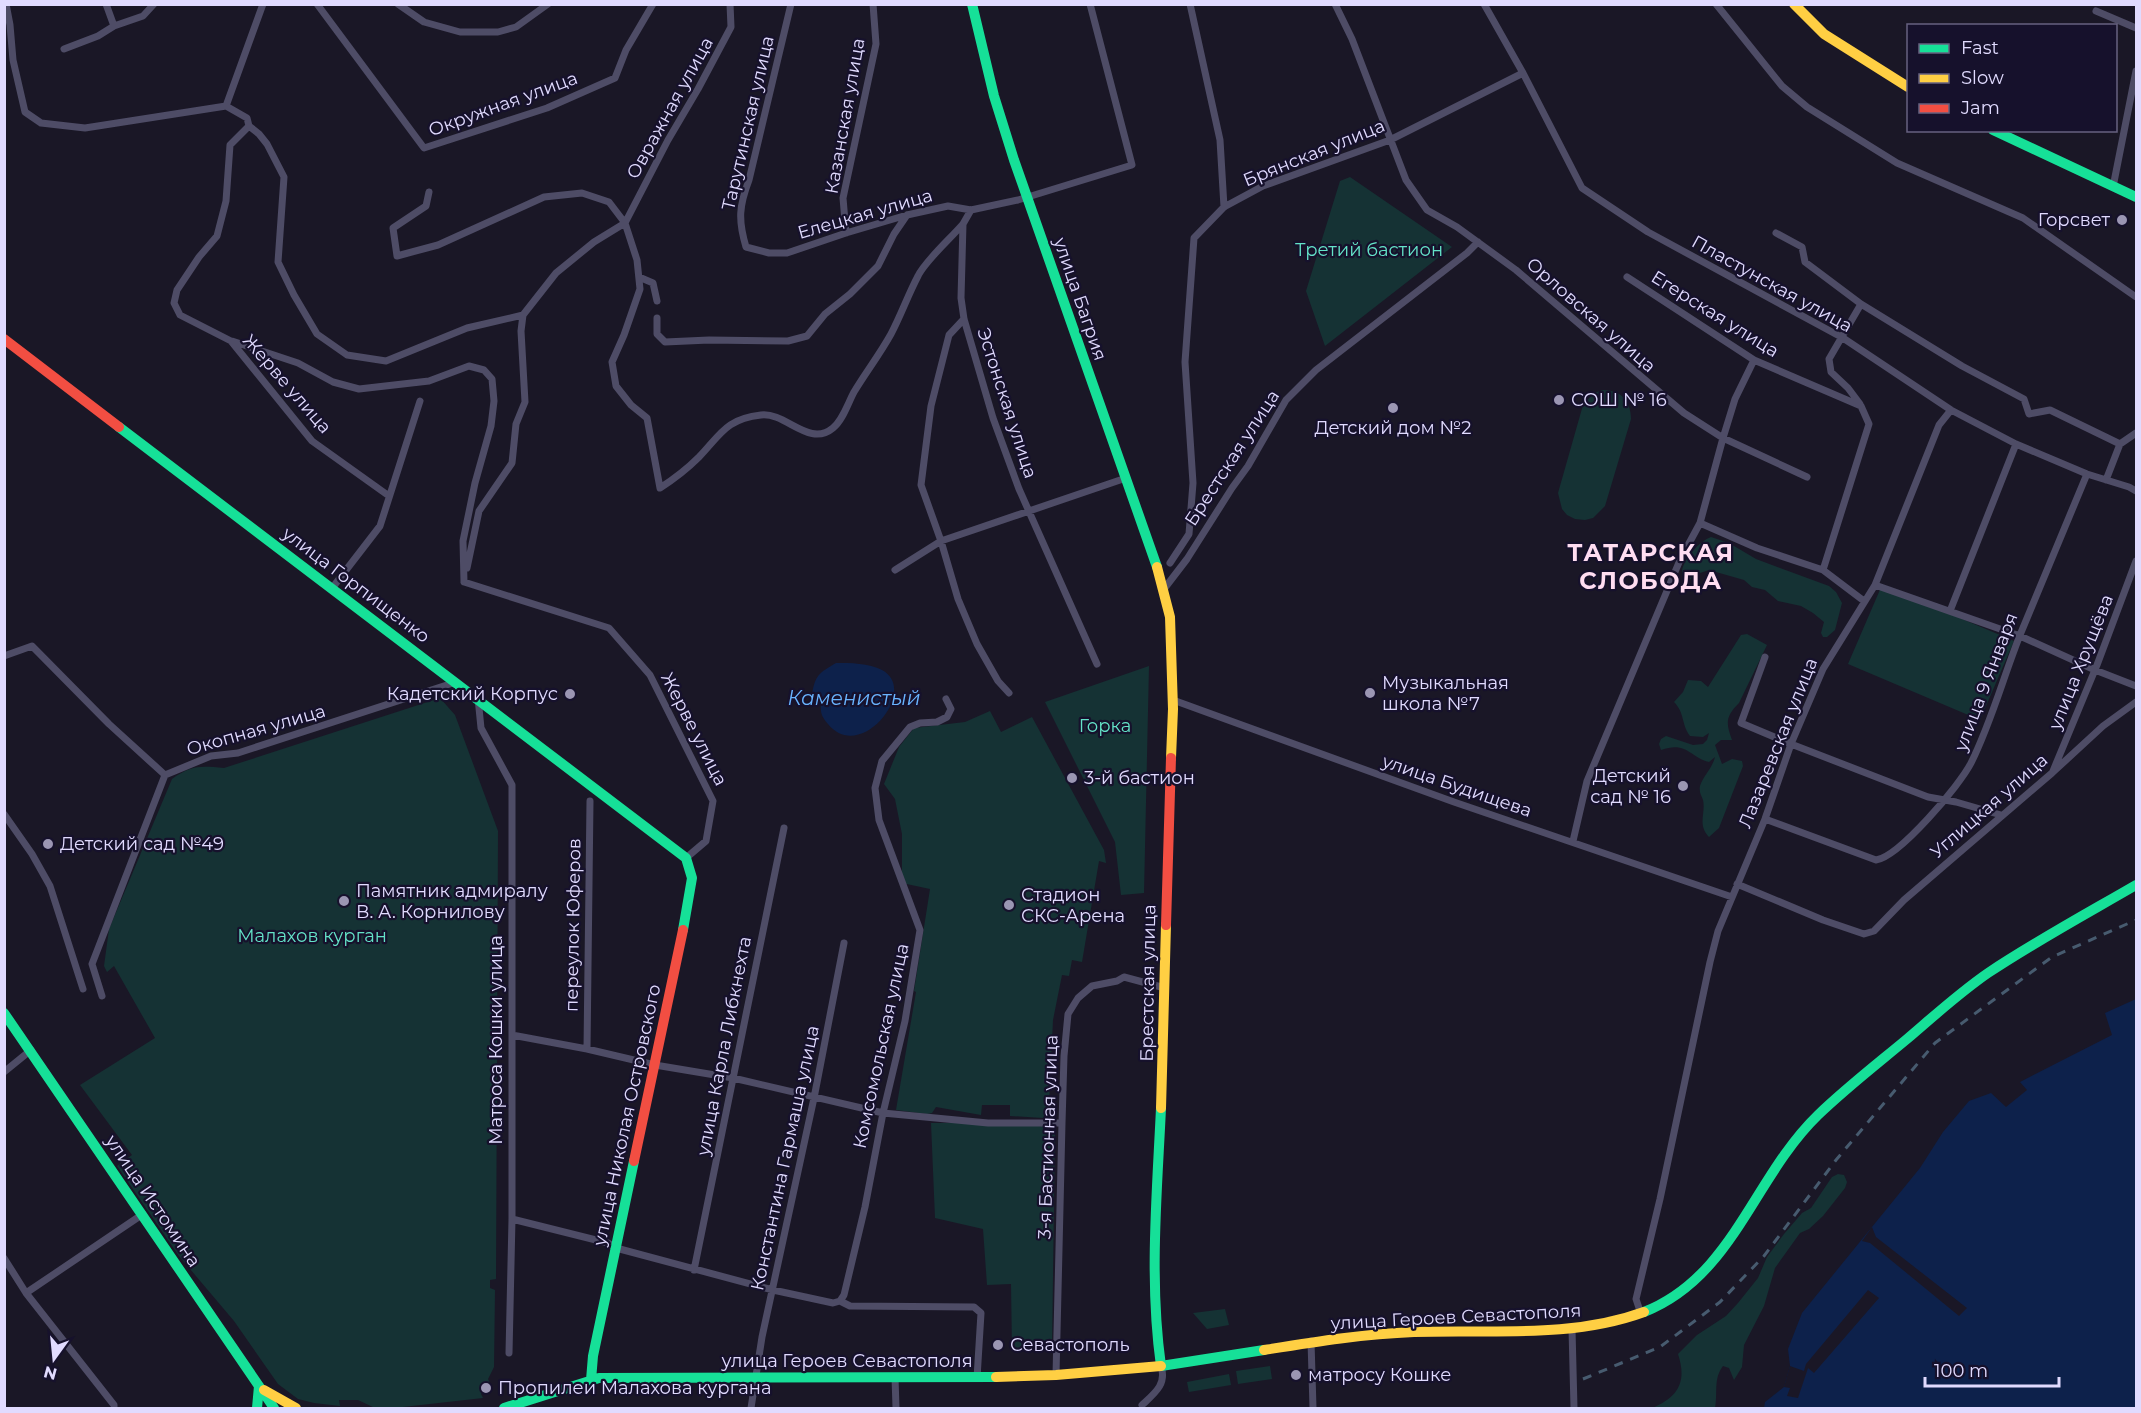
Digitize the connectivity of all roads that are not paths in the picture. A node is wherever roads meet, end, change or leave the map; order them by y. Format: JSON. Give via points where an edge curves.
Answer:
{"nodes":[{"id":1,"x":6,"y":4,"type":"edge"},
{"id":2,"x":106,"y":4,"type":"edge"},
{"id":3,"x":154,"y":4,"type":"edge"},
{"id":4,"x":263,"y":4,"type":"edge"},
{"id":5,"x":317,"y":4,"type":"edge"},
{"id":6,"x":398,"y":4,"type":"edge"},
{"id":7,"x":548,"y":4,"type":"edge"},
{"id":8,"x":653,"y":4,"type":"edge"},
{"id":9,"x":730,"y":4,"type":"edge"},
{"id":10,"x":791,"y":4,"type":"edge"},
{"id":11,"x":873,"y":4,"type":"edge"},
{"id":12,"x":972,"y":4,"type":"edge"},
{"id":13,"x":1090,"y":4,"type":"edge"},
{"id":14,"x":1190,"y":4,"type":"edge"},
{"id":15,"x":1335,"y":4,"type":"edge"},
{"id":16,"x":1484,"y":4,"type":"edge"},
{"id":17,"x":1716,"y":4,"type":"edge"},
{"id":18,"x":1794,"y":4,"type":"edge"},
{"id":19,"x":2096,"y":11,"type":"dead end"},
{"id":20,"x":114,"y":26,"type":"junction"},
{"id":21,"x":2136,"y":28,"type":"edge"},
{"id":22,"x":64,"y":49,"type":"dead end"},
{"id":23,"x":2136,"y":71,"type":"edge"},
{"id":24,"x":1523,"y":74,"type":"junction"},
{"id":25,"x":1907,"y":86,"type":"edge"},
{"id":26,"x":225,"y":106,"type":"junction"},
{"id":27,"x":249,"y":126,"type":"junction"},
{"id":28,"x":1997,"y":132,"type":"edge"},
{"id":29,"x":1390,"y":140,"type":"junction"},
{"id":30,"x":2113,"y":187,"type":"junction"},
{"id":31,"x":429,"y":192,"type":"dead end"},
{"id":32,"x":1027,"y":196,"type":"junction"},
{"id":33,"x":2136,"y":196,"type":"edge"},
{"id":34,"x":1224,"y":207,"type":"junction"},
{"id":35,"x":971,"y":210,"type":"junction"},
{"id":36,"x":907,"y":216,"type":"junction"},
{"id":37,"x":625,"y":223,"type":"junction"},
{"id":38,"x":963,"y":224,"type":"junction"},
{"id":39,"x":846,"y":233,"type":"junction"},
{"id":40,"x":1776,"y":233,"type":"dead end"},
{"id":41,"x":1478,"y":242,"type":"junction"},
{"id":42,"x":746,"y":247,"type":"joint"},
{"id":43,"x":639,"y":277,"type":"junction"},
{"id":44,"x":1628,"y":277,"type":"dead end"},
{"id":45,"x":2136,"y":297,"type":"edge"},
{"id":46,"x":657,"y":301,"type":"dead end"},
{"id":47,"x":1861,"y":304,"type":"junction"},
{"id":48,"x":523,"y":315,"type":"junction"},
{"id":49,"x":657,"y":318,"type":"dead end"},
{"id":50,"x":964,"y":319,"type":"junction"},
{"id":51,"x":1843,"y":338,"type":"junction"},
{"id":52,"x":4,"y":339,"type":"edge"},
{"id":53,"x":231,"y":341,"type":"junction"},
{"id":54,"x":1754,"y":360,"type":"junction"},
{"id":55,"x":420,"y":400,"type":"dead end"},
{"id":56,"x":1861,"y":406,"type":"junction"},
{"id":57,"x":1951,"y":410,"type":"junction"},
{"id":58,"x":2136,"y":433,"type":"edge"},
{"id":59,"x":1723,"y":438,"type":"junction"},
{"id":60,"x":2016,"y":444,"type":"junction"},
{"id":61,"x":2120,"y":444,"type":"junction"},
{"id":62,"x":2087,"y":474,"type":"junction"},
{"id":63,"x":1808,"y":477,"type":"dead end"},
{"id":64,"x":1126,"y":478,"type":"junction"},
{"id":65,"x":2106,"y":480,"type":"junction"},
{"id":66,"x":2136,"y":491,"type":"edge"},
{"id":67,"x":389,"y":496,"type":"junction"},
{"id":68,"x":1030,"y":511,"type":"junction"},
{"id":69,"x":1701,"y":523,"type":"junction"},
{"id":70,"x":941,"y":540,"type":"junction"},
{"id":71,"x":2136,"y":561,"type":"edge"},
{"id":72,"x":1170,"y":562,"type":"dead end"},
{"id":73,"x":896,"y":570,"type":"dead end"},
{"id":74,"x":1823,"y":570,"type":"junction"},
{"id":75,"x":464,"y":582,"type":"junction"},
{"id":76,"x":1875,"y":585,"type":"junction"},
{"id":77,"x":333,"y":587,"type":"junction"},
{"id":78,"x":1164,"y":589,"type":"junction"},
{"id":79,"x":1166,"y":601,"type":"joint"},
{"id":80,"x":1864,"y":601,"type":"junction"},
{"id":81,"x":1950,"y":611,"type":"junction"},
{"id":82,"x":2020,"y":636,"type":"junction"},
{"id":83,"x":4,"y":656,"type":"edge"},
{"id":84,"x":1765,"y":657,"type":"dead end"},
{"id":85,"x":1097,"y":664,"type":"dead end"},
{"id":86,"x":2095,"y":670,"type":"junction"},
{"id":87,"x":457,"y":682,"type":"junction"},
{"id":88,"x":2136,"y":686,"type":"edge"},
{"id":89,"x":1009,"y":693,"type":"dead end"},
{"id":90,"x":478,"y":698,"type":"junction"},
{"id":91,"x":946,"y":699,"type":"dead end"},
{"id":92,"x":1173,"y":700,"type":"junction"},
{"id":93,"x":2136,"y":702,"type":"edge"},
{"id":94,"x":1791,"y":744,"type":"junction"},
{"id":95,"x":2052,"y":773,"type":"junction"},
{"id":96,"x":165,"y":776,"type":"junction"},
{"id":97,"x":1944,"y":800,"type":"junction"},
{"id":98,"x":590,"y":801,"type":"dead end"},
{"id":99,"x":4,"y":814,"type":"edge"},
{"id":100,"x":2001,"y":815,"type":"junction"},
{"id":101,"x":1765,"y":819,"type":"junction"},
{"id":102,"x":784,"y":828,"type":"dead end"},
{"id":103,"x":1573,"y":841,"type":"junction"},
{"id":104,"x":686,"y":858,"type":"junction"},
{"id":105,"x":1737,"y":884,"type":"junction"},
{"id":106,"x":2136,"y":885,"type":"edge"},
{"id":107,"x":1732,"y":897,"type":"junction"},
{"id":108,"x":844,"y":944,"type":"dead end"},
{"id":109,"x":1165,"y":988,"type":"junction"},
{"id":110,"x":83,"y":989,"type":"dead end"},
{"id":111,"x":102,"y":996,"type":"dead end"},
{"id":112,"x":9,"y":1018,"type":"edge"},
{"id":113,"x":512,"y":1035,"type":"junction"},
{"id":114,"x":587,"y":1049,"type":"junction"},
{"id":115,"x":31,"y":1050,"type":"junction"},
{"id":116,"x":655,"y":1065,"type":"junction"},
{"id":117,"x":4,"y":1072,"type":"edge"},
{"id":118,"x":733,"y":1078,"type":"junction"},
{"id":119,"x":814,"y":1098,"type":"junction"},
{"id":120,"x":883,"y":1113,"type":"junction"},
{"id":121,"x":1062,"y":1123,"type":"junction"},
{"id":122,"x":143,"y":1214,"type":"junction"},
{"id":123,"x":512,"y":1219,"type":"junction"},
{"id":124,"x":616,"y":1248,"type":"junction"},
{"id":125,"x":4,"y":1258,"type":"edge"},
{"id":126,"x":694,"y":1270,"type":"junction"},
{"id":127,"x":772,"y":1290,"type":"junction"},
{"id":128,"x":26,"y":1293,"type":"junction"},
{"id":129,"x":840,"y":1300,"type":"junction"},
{"id":130,"x":1641,"y":1314,"type":"junction"},
{"id":131,"x":1572,"y":1329,"type":"junction"},
{"id":132,"x":1311,"y":1341,"type":"junction"},
{"id":133,"x":509,"y":1353,"type":"dead end"},
{"id":134,"x":1161,"y":1366,"type":"junction"},
{"id":135,"x":1056,"y":1374,"type":"junction"},
{"id":136,"x":895,"y":1377,"type":"junction"},
{"id":137,"x":757,"y":1378,"type":"junction"},
{"id":138,"x":977,"y":1378,"type":"junction"},
{"id":139,"x":591,"y":1380,"type":"junction"},
{"id":140,"x":259,"y":1386,"type":"junction"},
{"id":141,"x":1143,"y":1405,"type":"dead end"},
{"id":142,"x":114,"y":1408,"type":"edge"},
{"id":143,"x":257,"y":1408,"type":"edge"},
{"id":144,"x":274,"y":1408,"type":"edge"},
{"id":145,"x":296,"y":1408,"type":"edge"},
{"id":146,"x":504,"y":1408,"type":"edge"},
{"id":147,"x":751,"y":1408,"type":"edge"},
{"id":148,"x":896,"y":1408,"type":"edge"},
{"id":149,"x":1313,"y":1408,"type":"edge"},
{"id":150,"x":1574,"y":1408,"type":"edge"}],
"edges":[{"from":1,"to":26,"type":"street","via":[[12,60],[25,112],[41,123],[86,128]]},
{"from":2,"to":20,"type":"street"},
{"from":3,"to":20,"type":"street","via":[[143,16]]},
{"from":4,"to":26,"type":"street"},
{"from":5,"to":8,"type":"street","name":"Окружная улица","via":[[424,148],[547,108],[615,78],[626,50]]},
{"from":6,"to":7,"type":"street","via":[[424,22],[460,32],[498,32],[516,27]]},
{"from":9,"to":37,"type":"street","name":"Овражная улица","via":[[732,27]]},
{"from":10,"to":42,"type":"street","name":"Тарутинская улица","via":[[741,202],[740,228]]},
{"from":11,"to":39,"type":"street","name":"Казанская улица","via":[[876,44],[843,198]]},
{"from":12,"to":32,"type":"main road","name":"улица Багрия","via":[[994,96]]},
{"from":13,"to":32,"type":"street","name":"Елецкая улица","via":[[1132,165]]},
{"from":14,"to":34,"type":"street","via":[[1220,140]]},
{"from":15,"to":29,"type":"street","name":"Орловская улица"},
{"from":16,"to":24,"type":"street","name":"Пластунская улица"},
{"from":17,"to":45,"type":"street","via":[[1782,86],[1807,107],[1897,163],[2023,218]]},
{"from":18,"to":25,"type":"main road","via":[[1824,34]]},
{"from":19,"to":21,"type":"street"},
{"from":20,"to":22,"type":"street"},
{"from":23,"to":30,"type":"street"},
{"from":24,"to":29,"type":"street","name":"Брянская улица"},
{"from":24,"to":51,"type":"street","name":"Пластунская улица","via":[[1582,188],[1648,232]]},
{"from":26,"to":27,"type":"street","via":[[247,118]]},
{"from":27,"to":48,"type":"street","via":[[267,144],[284,177],[278,262],[317,334],[347,355],[386,361],[467,328]]},
{"from":27,"to":53,"type":"street","name":"Жерве улица","via":[[230,146],[226,201],[217,236],[177,290],[174,303],[180,315]]},
{"from":28,"to":30,"type":"main road"},
{"from":29,"to":34,"type":"street","name":"Брянская улица","via":[[1263,186]]},
{"from":29,"to":41,"type":"street","name":"Орловская улица","via":[[1406,180],[1428,210]]},
{"from":30,"to":33,"type":"main road"},
{"from":31,"to":37,"type":"street","via":[[426,206],[393,228],[397,256],[438,245],[544,197],[582,193],[609,202]]},
{"from":32,"to":35,"type":"street","name":"Елецкая улица"},
{"from":32,"to":64,"type":"main road","name":"улица Багрия"},
{"from":34,"to":72,"type":"street","name":"Брянская улица","via":[[1194,238],[1185,362],[1192,493],[1189,534]]},
{"from":35,"to":36,"type":"street","name":"Елецкая улица","via":[[948,206]]},
{"from":35,"to":38,"type":"street","name":"Эстонская улица"},
{"from":36,"to":39,"type":"street","name":"Елецкая улица"},
{"from":36,"to":49,"type":"street","via":[[878,266],[825,314],[807,336],[788,341],[665,342],[657,334]]},
{"from":37,"to":43,"type":"street"},
{"from":37,"to":48,"type":"street","via":[[556,273]]},
{"from":38,"to":43,"type":"street","via":[[918,273],[890,336],[832,429],[819,434],[805,432],[764,414],[738,420],[723,429],[679,476],[660,488],[647,418],[616,386],[612,362],[640,289]]},
{"from":38,"to":50,"type":"street","name":"Эстонская улица"},
{"from":39,"to":42,"type":"street","name":"Елецкая улица","via":[[788,253]]},
{"from":40,"to":47,"type":"street","via":[[1802,247],[1805,262]]},
{"from":41,"to":59,"type":"street","name":"Орловская улица","via":[[1684,413]]},
{"from":41,"to":78,"type":"street","name":"Брестская улица","via":[[1316,370],[1286,400],[1248,466]]},
{"from":43,"to":46,"type":"street","via":[[653,283]]},
{"from":44,"to":54,"type":"street","name":"Егерская улица"},
{"from":47,"to":51,"type":"street"},
{"from":47,"to":61,"type":"street","via":[[2024,399],[2029,414],[2050,410]]},
{"from":48,"to":75,"type":"street","via":[[525,402],[516,424],[512,463],[479,511]]},
{"from":50,"to":68,"type":"street","name":"Эстонская улица","via":[[993,418]]},
{"from":50,"to":70,"type":"street","via":[[949,335],[931,406],[921,485]]},
{"from":51,"to":56,"type":"street","via":[[1829,359],[1831,372]]},
{"from":51,"to":57,"type":"street","name":"Пластунская улица"},
{"from":52,"to":77,"type":"main road","name":"улица Горпищенко"},
{"from":53,"to":67,"type":"street","name":"Жерве улица","via":[[312,441]]},
{"from":53,"to":75,"type":"street","via":[[298,363],[333,382],[359,388],[429,381],[469,366],[484,370],[492,379],[494,401],[464,541]]},
{"from":54,"to":56,"type":"street","name":"Егерская улица"},
{"from":54,"to":59,"type":"street"},
{"from":55,"to":67,"type":"street"},
{"from":56,"to":74,"type":"street","via":[[1869,424]]},
{"from":57,"to":60,"type":"street","name":"Пластунская улица"},
{"from":57,"to":76,"type":"street","name":"Лазаревская улица","via":[[1939,425]]},
{"from":58,"to":61,"type":"street"},
{"from":59,"to":63,"type":"street","name":"Орловская улица"},
{"from":59,"to":69,"type":"street"},
{"from":60,"to":62,"type":"street","name":"Пластунская улица"},
{"from":60,"to":81,"type":"street"},
{"from":61,"to":65,"type":"street"},
{"from":62,"to":65,"type":"street","name":"Пластунская улица"},
{"from":62,"to":82,"type":"street","name":"улица 9 Января"},
{"from":64,"to":68,"type":"street"},
{"from":64,"to":78,"type":"main road","name":"улица Багрия"},
{"from":65,"to":66,"type":"street","name":"Пластунская улица"},
{"from":67,"to":77,"type":"street","via":[[380,526]]},
{"from":68,"to":70,"type":"street"},
{"from":68,"to":85,"type":"street","name":"Эстонская улица"},
{"from":69,"to":74,"type":"street","via":[[1757,548]]},
{"from":69,"to":103,"type":"street","via":[[1680,560],[1587,781]]},
{"from":70,"to":73,"type":"street"},
{"from":70,"to":89,"type":"street","via":[[962,608],[998,681]]},
{"from":71,"to":86,"type":"street","name":"улица Хрущёва"},
{"from":74,"to":80,"type":"street"},
{"from":75,"to":104,"type":"street","name":"Жерве улица","via":[[609,628],[651,675],[713,801],[706,841]]},
{"from":76,"to":80,"type":"street","name":"Лазаревская улица"},
{"from":76,"to":81,"type":"street"},
{"from":77,"to":87,"type":"main road","name":"улица Горпищенко"},
{"from":78,"to":79,"type":"main road","name":"улица Багрия"},
{"from":79,"to":92,"type":"main road","name":"Брестская улица"},
{"from":80,"to":94,"type":"street","name":"Лазаревская улица","via":[[1822,669]]},
{"from":81,"to":82,"type":"street"},
{"from":82,"to":86,"type":"street"},
{"from":82,"to":97,"type":"street","name":"улица 9 Января","via":[[1970,766]]},
{"from":83,"to":96,"type":"street","via":[[32,646]]},
{"from":84,"to":94,"type":"street","via":[[1741,723]]},
{"from":86,"to":88,"type":"street"},
{"from":86,"to":95,"type":"street","name":"улица Хрущёва"},
{"from":87,"to":90,"type":"main road","name":"улица Горпищенко"},
{"from":87,"to":96,"type":"street","name":"Окопная улица","via":[[238,753],[211,756]]},
{"from":90,"to":104,"type":"main road","name":"улица Горпищенко"},
{"from":90,"to":113,"type":"street","name":"Матроса Кошки улица","via":[[482,728],[512,784]]},
{"from":91,"to":120,"type":"street","name":"Комсомольская улица","via":[[951,709],[947,717],[910,727],[896,742],[882,761],[875,788],[879,820],[920,930],[905,1021]]},
{"from":92,"to":103,"type":"street","name":"улица Будищева"},
{"from":92,"to":109,"type":"main road","name":"Брестская улица"},
{"from":93,"to":95,"type":"street","name":"Углицкая улица"},
{"from":94,"to":97,"type":"street"},
{"from":94,"to":101,"type":"street","name":"Лазаревская улица"},
{"from":95,"to":100,"type":"street","name":"Углицкая улица"},
{"from":96,"to":111,"type":"street","via":[[92,964]]},
{"from":97,"to":100,"type":"street"},
{"from":97,"to":101,"type":"street","name":"улица 9 Января","via":[[1916,831],[1881,859],[1871,859]]},
{"from":98,"to":114,"type":"street","name":"переулок Юферов"},
{"from":99,"to":110,"type":"street","via":[[50,886]]},
{"from":100,"to":105,"type":"street","name":"Углицкая улица","via":[[1874,931],[1864,934]]},
{"from":101,"to":105,"type":"street","name":"Лазаревская улица"},
{"from":102,"to":118,"type":"street","name":"улица Карла Либкнехта"},
{"from":103,"to":107,"type":"street","name":"улица Будищева"},
{"from":104,"to":116,"type":"main road","name":"улица Николая Островского","via":[[691,891]]},
{"from":105,"to":107,"type":"street","name":"Лазаревская улица"},
{"from":106,"to":130,"type":"main road","name":"улица Героев Севастополя","via":[[2024,949],[1965,990],[1846,1090],[1793,1140],[1708,1268],[1672,1298]]},
{"from":107,"to":130,"type":"street","name":"Лазаревская улица","via":[[1710,963],[1636,1299]]},
{"from":108,"to":119,"type":"street","name":"Константина Гармаша улица"},
{"from":109,"to":121,"type":"street","name":"3-я Бастионная улица","via":[[1124,977],[1092,986],[1078,998],[1068,1014]]},
{"from":109,"to":134,"type":"main road","name":"Брестская улица","via":[[1154,1264]]},
{"from":112,"to":115,"type":"main road","name":"улица Истомина"},
{"from":113,"to":114,"type":"street"},
{"from":113,"to":123,"type":"street","name":"Матроса Кошки улица"},
{"from":114,"to":116,"type":"street"},
{"from":115,"to":117,"type":"street"},
{"from":115,"to":122,"type":"main road","name":"улица Истомина"},
{"from":116,"to":118,"type":"street"},
{"from":116,"to":124,"type":"main road","name":"улица Николая Островского"},
{"from":118,"to":119,"type":"street"},
{"from":118,"to":126,"type":"street","name":"улица Карла Либкнехта"},
{"from":119,"to":120,"type":"street"},
{"from":119,"to":127,"type":"street","name":"Константина Гармаша улица"},
{"from":120,"to":121,"type":"street","via":[[988,1123]]},
{"from":120,"to":129,"type":"street","name":"Комсомольская улица","via":[[865,1206]]},
{"from":121,"to":135,"type":"street","name":"3-я Бастионная улица"},
{"from":122,"to":128,"type":"street"},
{"from":122,"to":140,"type":"main road","name":"улица Истомина"},
{"from":123,"to":124,"type":"street"},
{"from":123,"to":133,"type":"street","name":"Матроса Кошки улица"},
{"from":124,"to":126,"type":"street"},
{"from":124,"to":139,"type":"main road","name":"улица Николая Островского"},
{"from":125,"to":128,"type":"street"},
{"from":126,"to":127,"type":"street"},
{"from":127,"to":129,"type":"street","via":[[833,1303]]},
{"from":127,"to":137,"type":"street","name":"Константина Гармаша улица"},
{"from":128,"to":142,"type":"street"},
{"from":129,"to":138,"type":"street","via":[[850,1306],[978,1309],[981,1312]]},
{"from":130,"to":131,"type":"main road","name":"улица Героев Севастополя"},
{"from":131,"to":132,"type":"main road","name":"улица Героев Севастополя","via":[[1414,1332]]},
{"from":131,"to":150,"type":"street"},
{"from":132,"to":134,"type":"main road","name":"улица Героев Севастополя"},
{"from":132,"to":149,"type":"street"},
{"from":134,"to":135,"type":"main road","name":"улица Героев Севастополя"},
{"from":134,"to":141,"type":"street","via":[[1163,1380]]},
{"from":135,"to":138,"type":"main road","name":"улица Героев Севастополя"},
{"from":136,"to":137,"type":"main road","name":"улица Героев Севастополя"},
{"from":136,"to":138,"type":"main road","name":"улица Героев Севастополя"},
{"from":136,"to":148,"type":"street"},
{"from":137,"to":139,"type":"main road","name":"улица Героев Севастополя"},
{"from":137,"to":147,"type":"street","name":"Константина Гармаша улица"},
{"from":139,"to":146,"type":"main road","name":"улица Героев Севастополя"},
{"from":140,"to":143,"type":"main road"},
{"from":140,"to":144,"type":"main road","name":"улица Истомина"},
{"from":140,"to":145,"type":"main road"}]}
